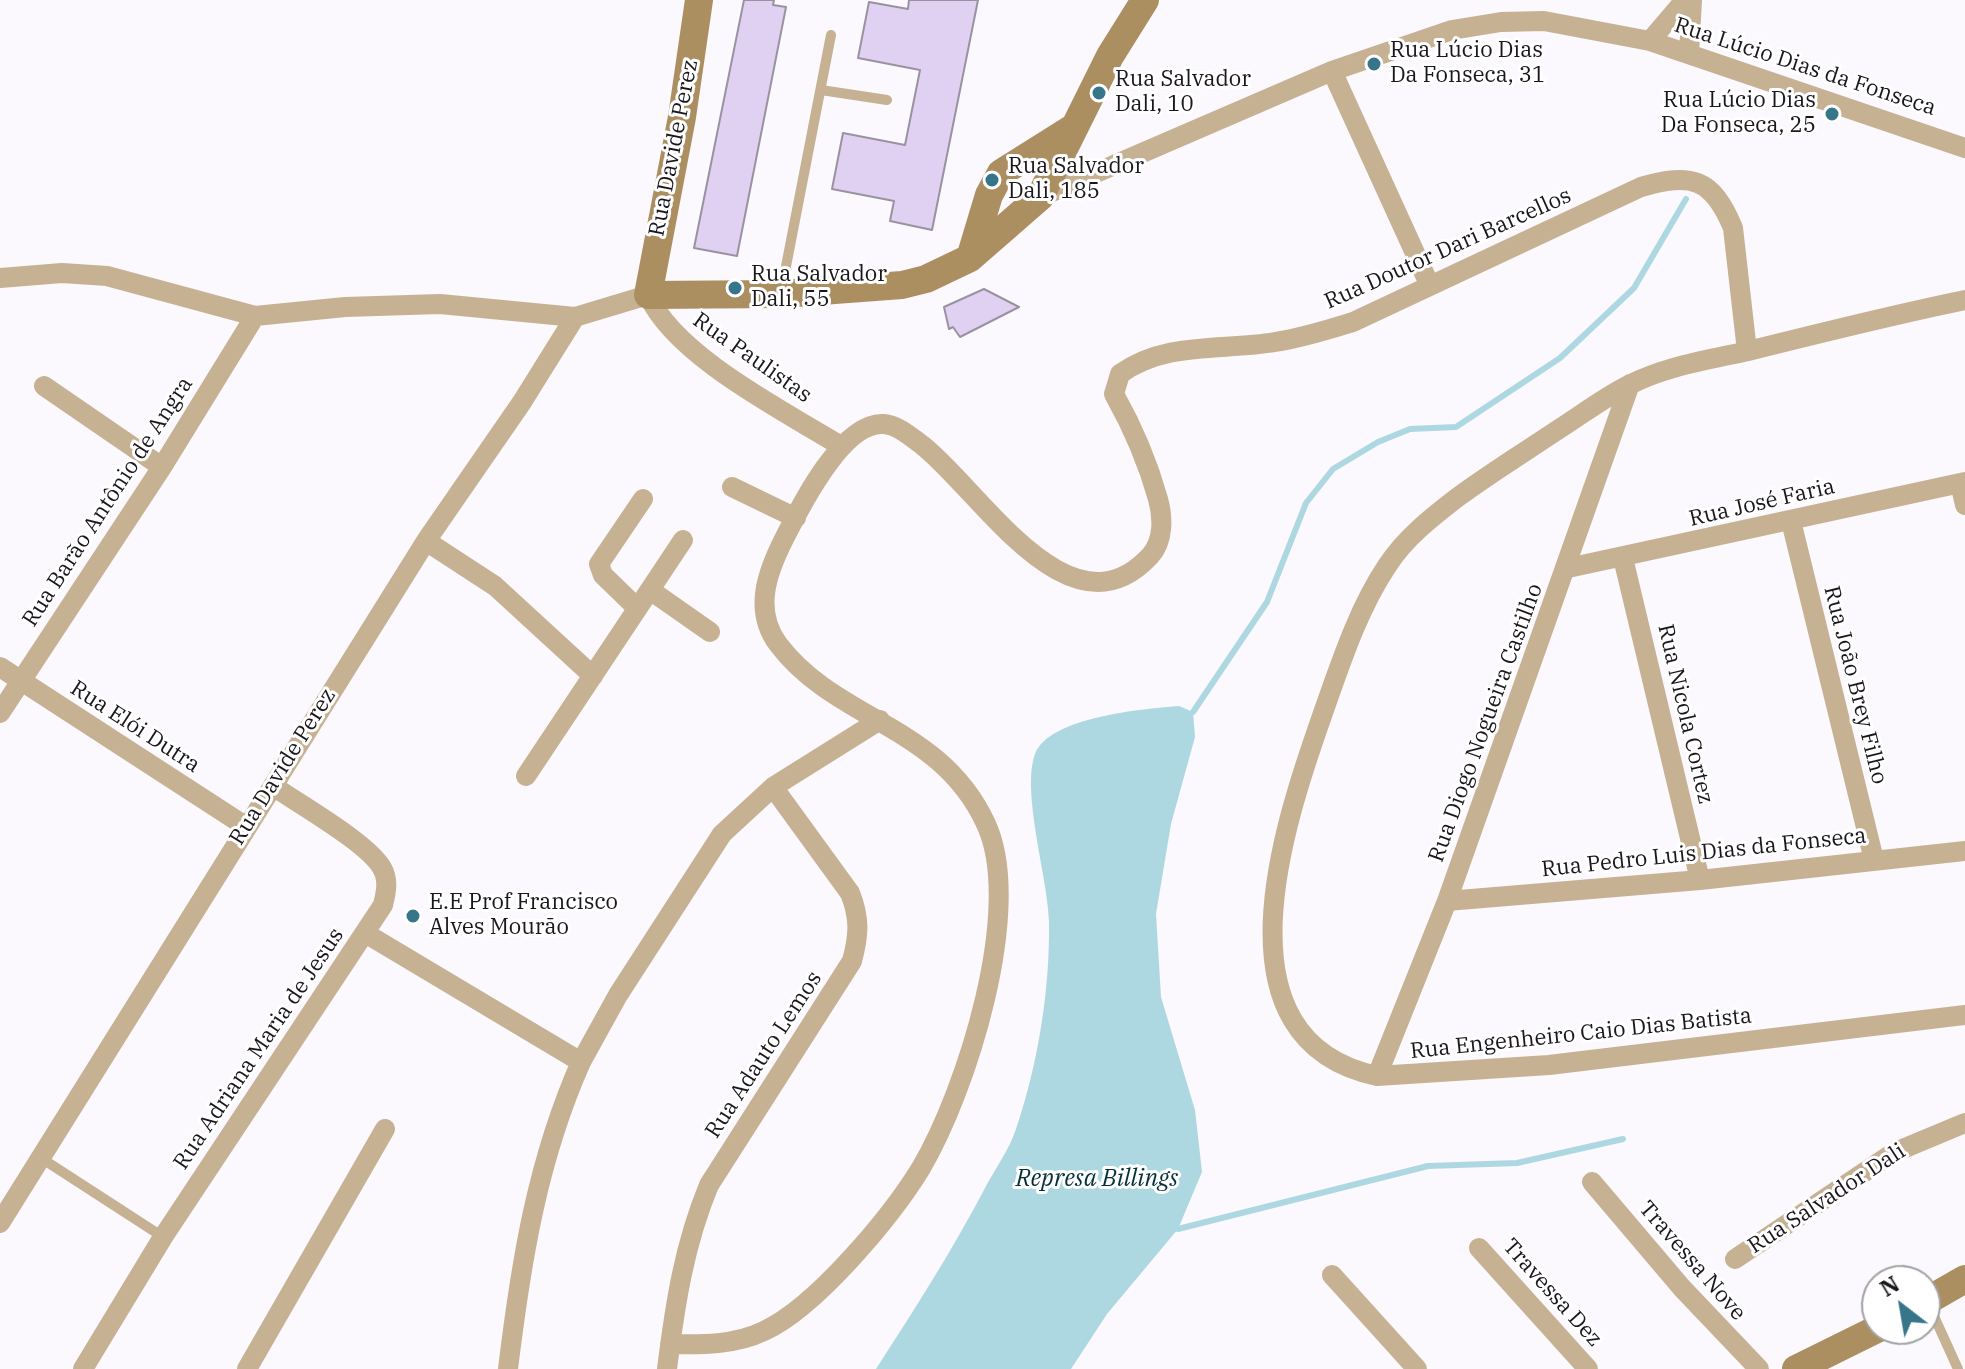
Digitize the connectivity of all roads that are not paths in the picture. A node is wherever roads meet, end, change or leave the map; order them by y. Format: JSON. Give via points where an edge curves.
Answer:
{"nodes":[{"id":1,"x":699,"y":0,"type":"edge"},
{"id":2,"x":1145,"y":0,"type":"edge"},
{"id":3,"x":1685,"y":0,"type":"edge"},
{"id":4,"x":1692,"y":0,"type":"edge"},
{"id":5,"x":831,"y":35,"type":"dead end"},
{"id":6,"x":1650,"y":41,"type":"junction"},
{"id":7,"x":1689,"y":54,"type":"junction"},
{"id":8,"x":1332,"y":71,"type":"junction"},
{"id":9,"x":821,"y":90,"type":"junction"},
{"id":10,"x":887,"y":100,"type":"dead end"},
{"id":11,"x":1071,"y":129,"type":"junction"},
{"id":12,"x":1965,"y":148,"type":"edge"},
{"id":13,"x":1021,"y":157,"type":"junction"},
{"id":14,"x":1044,"y":189,"type":"junction"},
{"id":15,"x":989,"y":195,"type":"junction"},
{"id":16,"x":1020,"y":218,"type":"junction"},
{"id":17,"x":970,"y":258,"type":"junction"},
{"id":18,"x":0,"y":278,"type":"edge"},
{"id":19,"x":1430,"y":286,"type":"junction"},
{"id":20,"x":781,"y":294,"type":"junction"},
{"id":21,"x":648,"y":295,"type":"junction"},
{"id":22,"x":1965,"y":300,"type":"edge"},
{"id":23,"x":255,"y":316,"type":"junction"},
{"id":24,"x":575,"y":317,"type":"junction"},
{"id":25,"x":1747,"y":351,"type":"junction"},
{"id":26,"x":1630,"y":384,"type":"junction"},
{"id":27,"x":44,"y":386,"type":"dead end"},
{"id":28,"x":841,"y":446,"type":"junction"},
{"id":29,"x":162,"y":467,"type":"junction"},
{"id":30,"x":1962,"y":483,"type":"edge"},
{"id":31,"x":732,"y":487,"type":"dead end"},
{"id":32,"x":643,"y":499,"type":"dead end"},
{"id":33,"x":1965,"y":505,"type":"edge"},
{"id":34,"x":796,"y":518,"type":"junction"},
{"id":35,"x":1791,"y":521,"type":"junction"},
{"id":36,"x":683,"y":540,"type":"dead end"},
{"id":37,"x":426,"y":541,"type":"junction"},
{"id":38,"x":1623,"y":558,"type":"junction"},
{"id":39,"x":1568,"y":568,"type":"junction"},
{"id":40,"x":650,"y":590,"type":"junction"},
{"id":41,"x":637,"y":608,"type":"junction"},
{"id":42,"x":710,"y":632,"type":"dead end"},
{"id":43,"x":0,"y":667,"type":"edge"},
{"id":44,"x":593,"y":676,"type":"junction"},
{"id":45,"x":21,"y":681,"type":"junction"},
{"id":46,"x":0,"y":713,"type":"edge"},
{"id":47,"x":880,"y":720,"type":"junction"},
{"id":48,"x":526,"y":776,"type":"dead end"},
{"id":49,"x":273,"y":786,"type":"junction"},
{"id":50,"x":773,"y":787,"type":"junction"},
{"id":51,"x":245,"y":826,"type":"junction"},
{"id":52,"x":1965,"y":851,"type":"edge"},
{"id":53,"x":1874,"y":860,"type":"junction"},
{"id":54,"x":1700,"y":880,"type":"junction"},
{"id":55,"x":1447,"y":901,"type":"junction"},
{"id":56,"x":365,"y":933,"type":"junction"},
{"id":57,"x":1965,"y":1015,"type":"edge"},
{"id":58,"x":581,"y":1062,"type":"junction"},
{"id":59,"x":1377,"y":1076,"type":"junction"},
{"id":60,"x":1965,"y":1123,"type":"edge"},
{"id":61,"x":385,"y":1129,"type":"dead end"},
{"id":62,"x":41,"y":1158,"type":"junction"},
{"id":63,"x":1592,"y":1182,"type":"dead end"},
{"id":64,"x":0,"y":1223,"type":"edge"},
{"id":65,"x":163,"y":1237,"type":"junction"},
{"id":66,"x":1479,"y":1248,"type":"dead end"},
{"id":67,"x":1735,"y":1259,"type":"dead end"},
{"id":68,"x":1332,"y":1275,"type":"dead end"},
{"id":69,"x":1965,"y":1279,"type":"edge"},
{"id":70,"x":1941,"y":1293,"type":"edge"},
{"id":71,"x":1941,"y":1333,"type":"edge"},
{"id":72,"x":1861,"y":1337,"type":"edge"},
{"id":73,"x":670,"y":1344,"type":"junction"},
{"id":74,"x":83,"y":1369,"type":"edge"},
{"id":75,"x":247,"y":1369,"type":"edge"},
{"id":76,"x":508,"y":1369,"type":"edge"},
{"id":77,"x":667,"y":1369,"type":"edge"},
{"id":78,"x":1417,"y":1369,"type":"edge"},
{"id":79,"x":1588,"y":1369,"type":"edge"},
{"id":80,"x":1759,"y":1369,"type":"edge"},
{"id":81,"x":1796,"y":1369,"type":"edge"},
{"id":82,"x":1958,"y":1369,"type":"edge"}],
"edges":[{"from":1,"to":21,"type":"street","name":"Rua Davide Perez"},
{"from":2,"to":11,"type":"street"},
{"from":3,"to":6,"type":"street"},
{"from":4,"to":7,"type":"street"},
{"from":5,"to":9,"type":"lane"},
{"from":6,"to":7,"type":"street","name":"Rua Lúcio Dias da Fonseca"},
{"from":6,"to":8,"type":"street","name":"Rua Lúcio Dias da Fonseca","via":[[1544,21],[1501,22],[1452,30]]},
{"from":7,"to":12,"type":"street","name":"Rua Lúcio Dias da Fonseca"},
{"from":8,"to":14,"type":"street","name":"Rua Lúcio Dias da Fonseca"},
{"from":8,"to":19,"type":"street"},
{"from":9,"to":10,"type":"lane"},
{"from":9,"to":20,"type":"lane"},
{"from":11,"to":13,"type":"street"},
{"from":11,"to":14,"type":"street"},
{"from":13,"to":14,"type":"street","via":[[1035,164]]},
{"from":13,"to":15,"type":"street","via":[[1001,173]]},
{"from":14,"to":16,"type":"street"},
{"from":15,"to":16,"type":"street","via":[[1001,215]]},
{"from":15,"to":17,"type":"street"},
{"from":16,"to":17,"type":"street"},
{"from":17,"to":20,"type":"street","via":[[902,285]]},
{"from":18,"to":23,"type":"street","via":[[107,276]]},
{"from":19,"to":25,"type":"street","name":"Rua Doutor Dari Barcellos","via":[[1641,187],[1688,178],[1720,201],[1733,228]]},
{"from":19,"to":28,"type":"street","name":"Rua Doutor Dari Barcellos","via":[[1312,336],[1152,355],[1120,374],[1114,394],[1145,460],[1162,529],[1155,551],[1115,581],[1092,584],[1066,577],[1042,561],[936,456],[904,432],[886,424],[869,426]]},
{"from":20,"to":21,"type":"street"},
{"from":21,"to":24,"type":"street"},
{"from":21,"to":28,"type":"street","name":"Rua Paulistas","via":[[676,335],[742,385]]},
{"from":22,"to":25,"type":"street","name":"Rua Engenheiro Caio Dias Batista"},
{"from":23,"to":24,"type":"street","via":[[440,304]]},
{"from":23,"to":29,"type":"street","name":"Rua Barão Antônio de Angra"},
{"from":24,"to":37,"type":"street","name":"Rua Davide Perez"},
{"from":25,"to":26,"type":"street","name":"Rua Engenheiro Caio Dias Batista"},
{"from":26,"to":39,"type":"street","name":"Rua Diogo Nogueira Castilho"},
{"from":26,"to":59,"type":"street","name":"Rua Engenheiro Caio Dias Batista","via":[[1460,496],[1415,532],[1387,566],[1335,681],[1302,773],[1276,872],[1272,955],[1284,1004],[1303,1033],[1323,1053]]},
{"from":27,"to":29,"type":"street"},
{"from":28,"to":34,"type":"street","name":"Rua Doutor Dari Barcellos"},
{"from":29,"to":45,"type":"street","name":"Rua Barão Antônio de Angra"},
{"from":30,"to":33,"type":"street"},
{"from":30,"to":35,"type":"street","name":"Rua José Faria"},
{"from":31,"to":34,"type":"street"},
{"from":32,"to":41,"type":"street","via":[[599,569]]},
{"from":34,"to":47,"type":"street","name":"Rua Doutor Dari Barcellos","via":[[767,582],[762,602],[767,624],[802,669]]},
{"from":35,"to":38,"type":"street","name":"Rua José Faria"},
{"from":35,"to":53,"type":"street","name":"Rua João Brey Filho"},
{"from":36,"to":40,"type":"street"},
{"from":37,"to":44,"type":"street","via":[[495,586]]},
{"from":37,"to":49,"type":"street","name":"Rua Davide Perez"},
{"from":38,"to":39,"type":"street","name":"Rua José Faria"},
{"from":38,"to":54,"type":"street","name":"Rua Nicola Cortez"},
{"from":39,"to":55,"type":"street","name":"Rua Diogo Nogueira Castilho"},
{"from":40,"to":41,"type":"street"},
{"from":40,"to":42,"type":"street"},
{"from":41,"to":44,"type":"street"},
{"from":43,"to":45,"type":"street","name":"Rua Elói Dutra"},
{"from":44,"to":48,"type":"street"},
{"from":45,"to":46,"type":"street","name":"Rua Barão Antônio de Angra"},
{"from":45,"to":51,"type":"street","name":"Rua Elói Dutra"},
{"from":47,"to":50,"type":"street"},
{"from":47,"to":73,"type":"street","name":"Rua Doutor Dari Barcellos","via":[[951,769],[975,801],[997,863],[994,955],[961,1082],[921,1168],[867,1242],[824,1284],[764,1331],[710,1345]]},
{"from":49,"to":51,"type":"street","name":"Rua Davide Perez"},
{"from":49,"to":56,"type":"street","name":"Rua Adriana Maria de Jesus","via":[[368,852],[383,869],[383,905]]},
{"from":50,"to":58,"type":"street","via":[[722,834]]},
{"from":50,"to":73,"type":"street","name":"Rua Adauto Lemos","via":[[850,893],[859,935],[838,985],[709,1185],[680,1272]]},
{"from":51,"to":62,"type":"street","name":"Rua Davide Perez"},
{"from":52,"to":53,"type":"street","name":"Rua Pedro Luis Dias da Fonseca"},
{"from":53,"to":54,"type":"street","name":"Rua Pedro Luis Dias da Fonseca"},
{"from":54,"to":55,"type":"street","name":"Rua Pedro Luis Dias da Fonseca"},
{"from":55,"to":59,"type":"street","name":"Rua Diogo Nogueira Castilho"},
{"from":56,"to":58,"type":"street"},
{"from":56,"to":65,"type":"street","name":"Rua Adriana Maria de Jesus"},
{"from":57,"to":59,"type":"street","name":"Rua Engenheiro Caio Dias Batista","via":[[1549,1065]]},
{"from":58,"to":76,"type":"street","via":[[539,1176]]},
{"from":60,"to":67,"type":"street","name":"Rua Salvador Dali","via":[[1893,1153]]},
{"from":61,"to":75,"type":"street"},
{"from":62,"to":64,"type":"street","name":"Rua Davide Perez"},
{"from":62,"to":65,"type":"lane"},
{"from":63,"to":80,"type":"street","name":"Travessa Nove"},
{"from":65,"to":74,"type":"street","name":"Rua Adriana Maria de Jesus"},
{"from":66,"to":79,"type":"street","name":"Travessa Dez"},
{"from":68,"to":78,"type":"street"},
{"from":69,"to":70,"type":"street"},
{"from":71,"to":82,"type":"lane"},
{"from":72,"to":81,"type":"street"},
{"from":73,"to":77,"type":"street","name":"Rua Adauto Lemos"}]}
